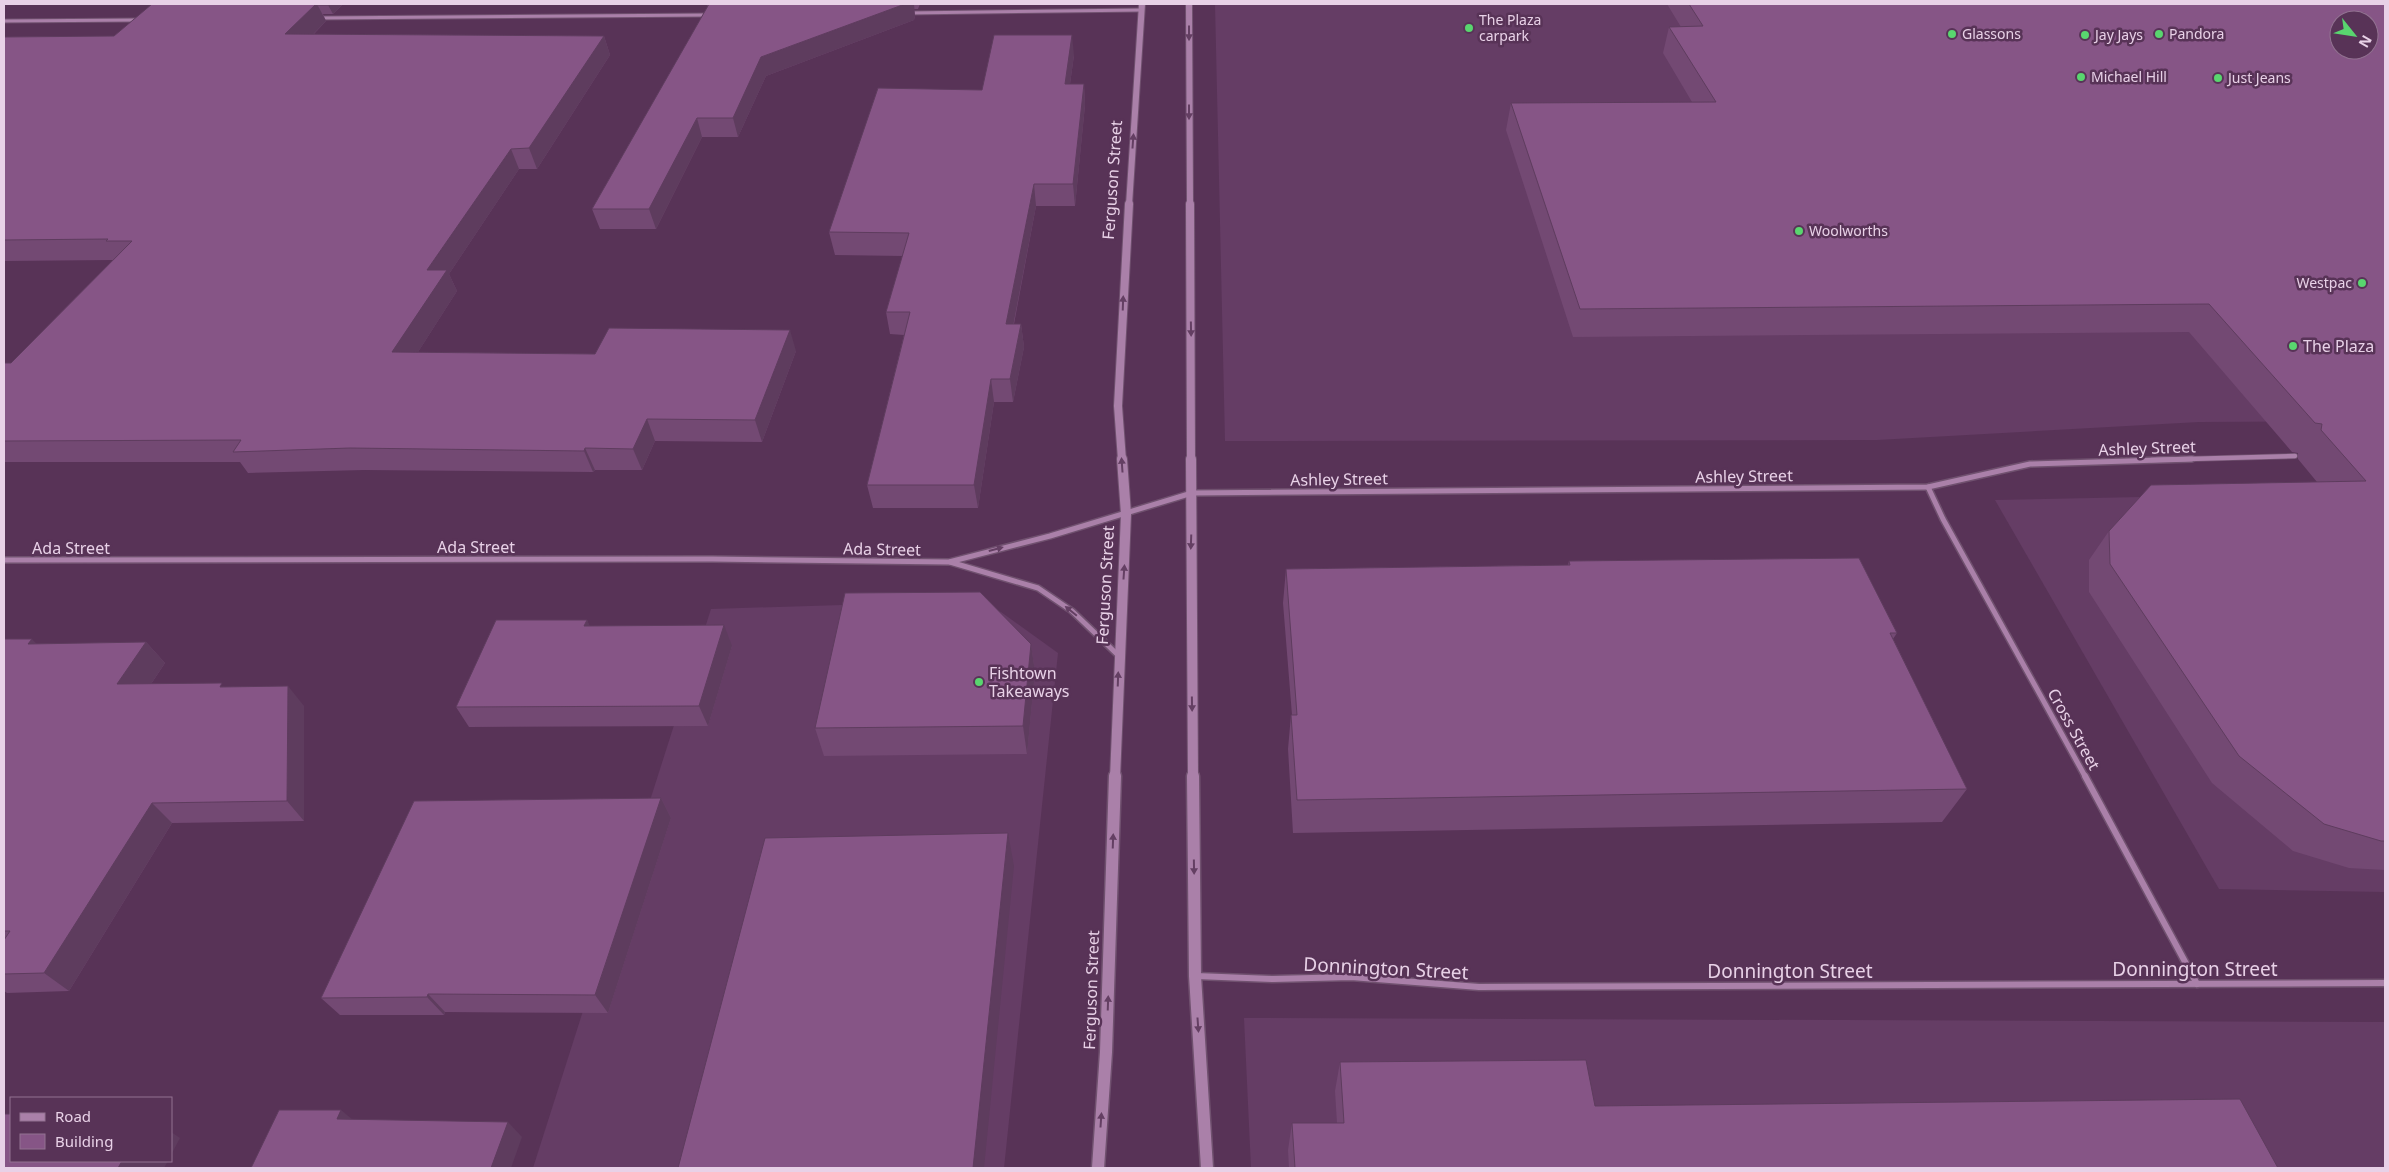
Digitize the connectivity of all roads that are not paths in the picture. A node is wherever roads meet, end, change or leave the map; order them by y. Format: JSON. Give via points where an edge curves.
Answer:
{"nodes":[{"id":1,"x":1189,"y":4,"type":"edge"},
{"id":2,"x":1142,"y":7,"type":"edge"},
{"id":3,"x":908,"y":13,"type":"dead end"},
{"id":4,"x":709,"y":14,"type":"edge"},
{"id":5,"x":312,"y":18,"type":"edge"},
{"id":6,"x":143,"y":20,"type":"edge"},
{"id":7,"x":4,"y":21,"type":"edge"},
{"id":8,"x":2294,"y":456,"type":"dead end"},
{"id":9,"x":1928,"y":487,"type":"junction"},
{"id":10,"x":1192,"y":493,"type":"junction"},
{"id":11,"x":1126,"y":514,"type":"junction"},
{"id":12,"x":4,"y":560,"type":"edge"},
{"id":13,"x":949,"y":562,"type":"junction"},
{"id":14,"x":1119,"y":656,"type":"junction"},
{"id":15,"x":1195,"y":976,"type":"junction"},
{"id":16,"x":2385,"y":983,"type":"edge"},
{"id":17,"x":2197,"y":984,"type":"junction"},
{"id":18,"x":1098,"y":1168,"type":"edge"},
{"id":19,"x":1207,"y":1168,"type":"edge"}],
"edges":[{"from":1,"to":10,"type":"main road","one_way":true},
{"from":2,"to":3,"type":"street"},
{"from":11,"to":2,"type":"main road","name":"Ferguson Street","one_way":true,"via":[[1118,406],[1124,259]]},
{"from":4,"to":5,"type":"street"},
{"from":6,"to":7,"type":"street"},
{"from":8,"to":9,"type":"street","name":"Ashley Street","via":[[2030,464]]},
{"from":9,"to":10,"type":"street","name":"Ashley Street"},
{"from":9,"to":17,"type":"street","name":"Cross Street"},
{"from":10,"to":11,"type":"street","name":"Ada Street"},
{"from":10,"to":15,"type":"main road","one_way":true},
{"from":13,"to":11,"type":"street","name":"Ada Street","one_way":true},
{"from":14,"to":11,"type":"main road","name":"Ferguson Street","one_way":true},
{"from":12,"to":13,"type":"street","name":"Ada Street"},
{"from":14,"to":13,"type":"street","name":"Ada Street","one_way":true,"via":[[1072,611],[1038,588]]},
{"from":18,"to":14,"type":"main road","name":"Ferguson Street","one_way":true,"via":[[1106,1052]]},
{"from":15,"to":17,"type":"street","name":"Donnington Street","via":[[1351,977],[1479,987]]},
{"from":15,"to":19,"type":"main road","one_way":true},
{"from":16,"to":17,"type":"street","name":"Donnington Street"}]}
